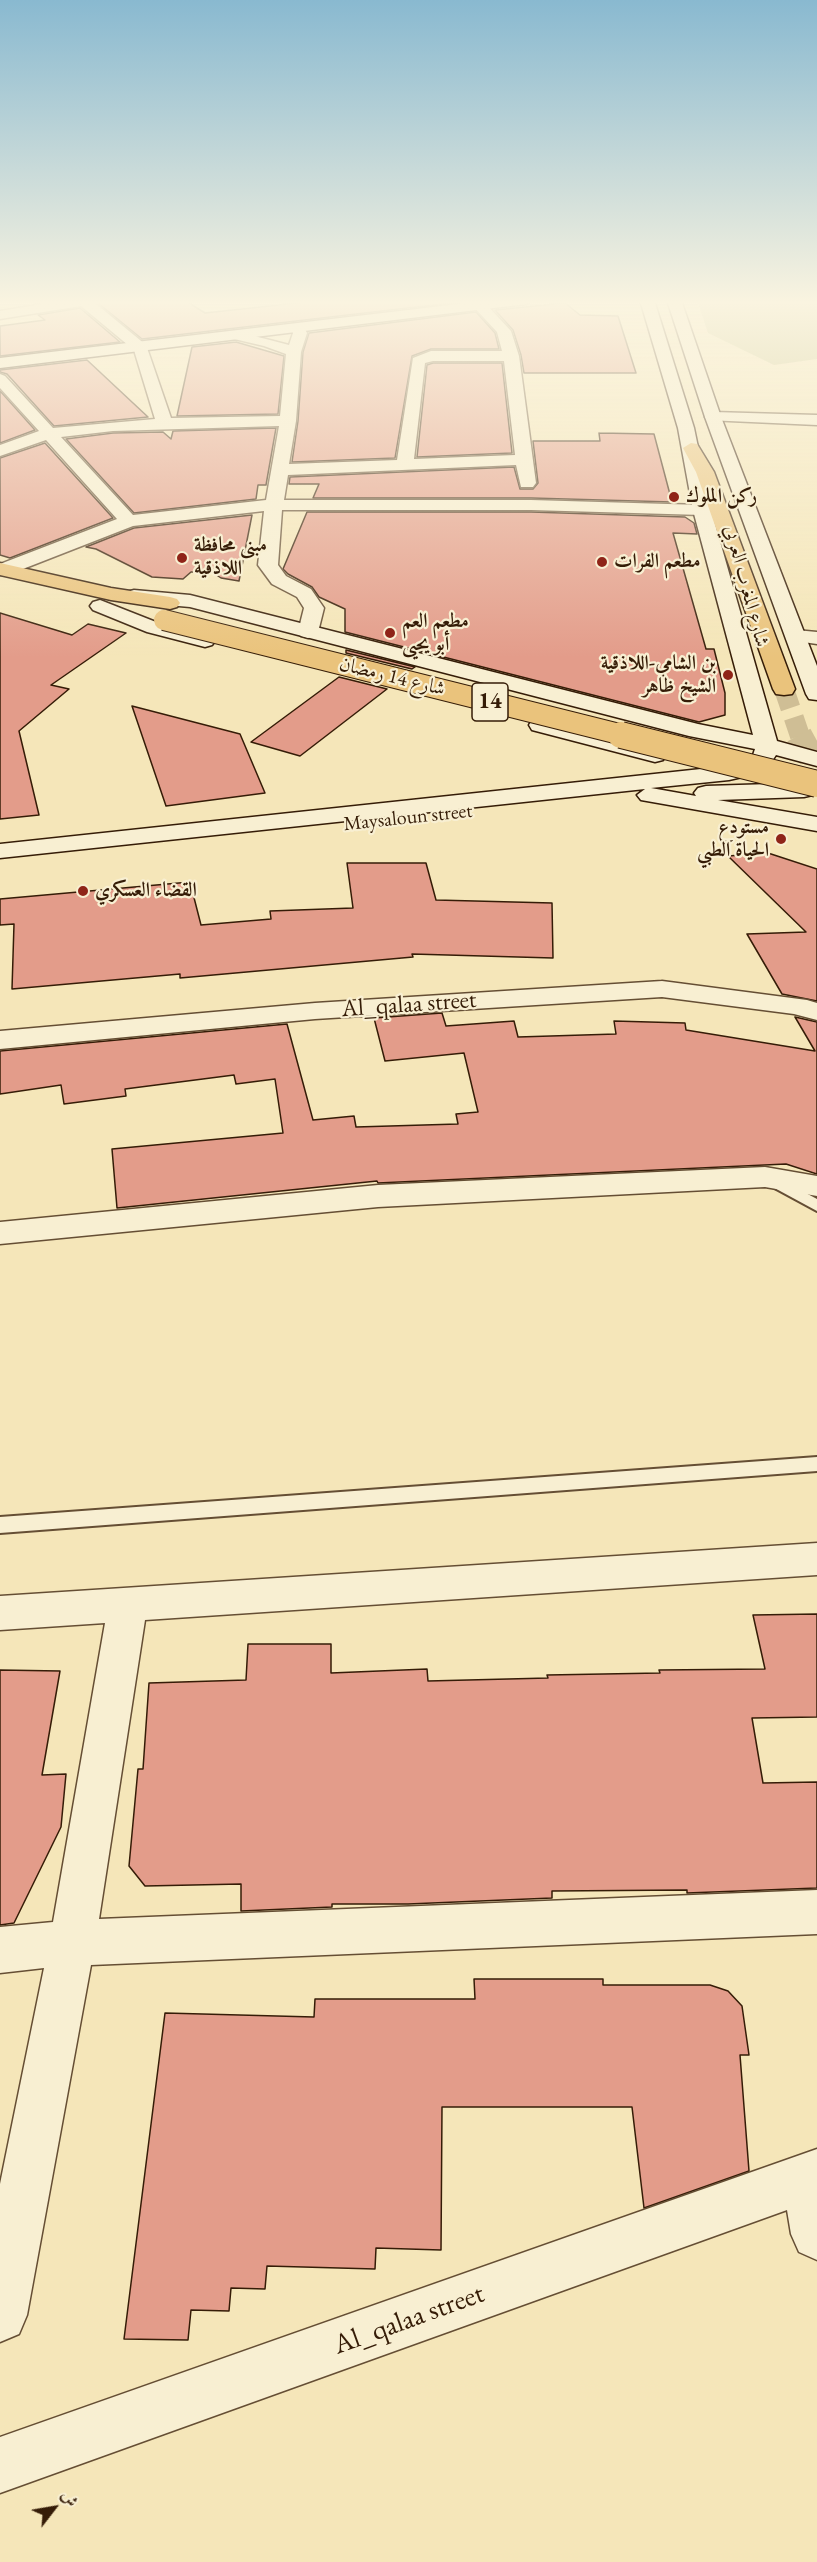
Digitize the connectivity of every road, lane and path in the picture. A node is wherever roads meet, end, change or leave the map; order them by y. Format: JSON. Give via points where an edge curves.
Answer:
{"nodes":[{"id":1,"x":38,"y":420,"type":"edge"},
{"id":2,"x":163,"y":420,"type":"edge"},
{"id":3,"x":411,"y":420,"type":"edge"},
{"id":4,"x":518,"y":420,"type":"edge"},
{"id":5,"x":683,"y":420,"type":"edge"},
{"id":6,"x":714,"y":420,"type":"edge"},
{"id":7,"x":802,"y":420,"type":"edge"},
{"id":8,"x":817,"y":420,"type":"edge"},
{"id":9,"x":288,"y":422,"type":"joint"},
{"id":10,"x":164,"y":423,"type":"junction"},
{"id":11,"x":50,"y":433,"type":"junction"},
{"id":12,"x":691,"y":448,"type":"junction"},
{"id":13,"x":0,"y":451,"type":"edge"},
{"id":14,"x":523,"y":460,"type":"junction"},
{"id":15,"x":405,"y":466,"type":"junction"},
{"id":16,"x":280,"y":470,"type":"junction"},
{"id":17,"x":531,"y":505,"type":"junction"},
{"id":18,"x":274,"y":506,"type":"junction"},
{"id":19,"x":702,"y":510,"type":"junction"},
{"id":20,"x":129,"y":521,"type":"junction"},
{"id":21,"x":1,"y":574,"type":"edge"},
{"id":22,"x":106,"y":600,"type":"junction"},
{"id":23,"x":167,"y":612,"type":"junction"},
{"id":24,"x":308,"y":632,"type":"junction"},
{"id":25,"x":817,"y":638,"type":"edge"},
{"id":26,"x":799,"y":645,"type":"junction"},
{"id":27,"x":817,"y":674,"type":"tunnel mouth"},
{"id":28,"x":784,"y":689,"type":"tunnel mouth"},
{"id":29,"x":817,"y":694,"type":"tunnel mouth"},
{"id":30,"x":757,"y":711,"type":"junction"},
{"id":31,"x":697,"y":731,"type":"junction"},
{"id":32,"x":582,"y":735,"type":"junction"},
{"id":33,"x":767,"y":745,"type":"junction"},
{"id":34,"x":817,"y":759,"type":"edge"},
{"id":35,"x":817,"y":766,"type":"edge"},
{"id":36,"x":714,"y":774,"type":"junction"},
{"id":37,"x":817,"y":785,"type":"edge"},
{"id":38,"x":570,"y":788,"type":"junction"},
{"id":39,"x":770,"y":791,"type":"junction"},
{"id":40,"x":650,"y":795,"type":"junction"},
{"id":41,"x":817,"y":807,"type":"edge"},
{"id":42,"x":817,"y":824,"type":"edge"},
{"id":43,"x":0,"y":851,"type":"edge"},
{"id":44,"x":0,"y":863,"type":"edge"},
{"id":45,"x":817,"y":1012,"type":"edge"},
{"id":46,"x":0,"y":1040,"type":"edge"},
{"id":47,"x":765,"y":1177,"type":"junction"},
{"id":48,"x":817,"y":1186,"type":"edge"},
{"id":49,"x":817,"y":1206,"type":"edge"},
{"id":50,"x":0,"y":1233,"type":"edge"},
{"id":51,"x":817,"y":1464,"type":"edge"},
{"id":52,"x":0,"y":1525,"type":"edge"},
{"id":53,"x":817,"y":1559,"type":"edge"},
{"id":54,"x":128,"y":1606,"type":"junction"},
{"id":55,"x":0,"y":1613,"type":"edge"},
{"id":56,"x":817,"y":1912,"type":"edge"},
{"id":57,"x":72,"y":1943,"type":"junction"},
{"id":58,"x":0,"y":1950,"type":"edge"},
{"id":59,"x":812,"y":2177,"type":"edge"},
{"id":60,"x":817,"y":2234,"type":"edge"},
{"id":61,"x":0,"y":2315,"type":"edge"},
{"id":62,"x":0,"y":2465,"type":"edge"}],
"edges":[{"from":1,"to":11,"type":"street"},
{"from":2,"to":10,"type":"street"},
{"from":3,"to":15,"type":"street"},
{"from":4,"to":14,"type":"street"},
{"from":5,"to":12,"type":"street","name":"شارع المغرب العربي"},
{"from":6,"to":26,"type":"street","name":"شارع المغرب العربي"},
{"from":7,"to":8,"type":"street"},
{"from":9,"to":10,"type":"street"},
{"from":9,"to":16,"type":"street"},
{"from":10,"to":11,"type":"street"},
{"from":11,"to":13,"type":"street"},
{"from":11,"to":20,"type":"street"},
{"from":12,"to":19,"type":"street","name":"شارع المغرب العربي"},
{"from":12,"to":28,"type":"main road","via":[[705,472]]},
{"from":14,"to":15,"type":"street"},
{"from":14,"to":17,"type":"street"},
{"from":15,"to":16,"type":"street"},
{"from":16,"to":18,"type":"street"},
{"from":17,"to":18,"type":"street"},
{"from":17,"to":19,"type":"street"},
{"from":18,"to":20,"type":"street"},
{"from":18,"to":24,"type":"street","via":[[268,565],[279,580],[304,593],[314,609]]},
{"from":19,"to":30,"type":"street","name":"شارع المغرب العربي"},
{"from":20,"to":21,"type":"street"},
{"from":21,"to":22,"type":"main road","name":"شارع 14 رمضان"},
{"from":22,"to":23,"type":"main road","name":"شارع 14 رمضان"},
{"from":22,"to":24,"type":"street","via":[[190,601]]},
{"from":22,"to":32,"type":"street","via":[[154,628]]},
{"from":23,"to":35,"type":"main road","name":"شارع 14 رمضان","number":"14"},
{"from":23,"to":37,"type":"main road","name":"شارع 14 رمضان","number":"14","bridge":true},
{"from":24,"to":31,"type":"street"},
{"from":25,"to":26,"type":"street"},
{"from":26,"to":27,"type":"street"},
{"from":26,"to":29,"type":"street","name":"شارع المغرب العربي"},
{"from":30,"to":31,"type":"street"},
{"from":30,"to":33,"type":"street","name":"شارع المغرب العربي"},
{"from":31,"to":33,"type":"street"},
{"from":32,"to":36,"type":"street"},
{"from":32,"to":38,"type":"street","via":[[595,748],[598,763],[589,777]]},
{"from":33,"to":34,"type":"street"},
{"from":33,"to":36,"type":"street","name":"Maysaloun street","via":[[754,765]]},
{"from":36,"to":38,"type":"street","name":"Maysaloun street"},
{"from":36,"to":39,"type":"street"},
{"from":37,"to":39,"type":"street","name":"Maysaloun street","via":[[804,790]]},
{"from":38,"to":43,"type":"street","name":"Maysaloun street"},
{"from":39,"to":40,"type":"street","name":"Maysaloun street"},
{"from":39,"to":41,"type":"street"},
{"from":40,"to":42,"type":"street"},
{"from":40,"to":44,"type":"street","name":"Maysaloun street"},
{"from":45,"to":46,"type":"street","name":"Al_qalaa street","via":[[662,989],[315,1011]]},
{"from":47,"to":48,"type":"street"},
{"from":47,"to":49,"type":"lane"},
{"from":47,"to":50,"type":"street","via":[[378,1196]]},
{"from":51,"to":52,"type":"lane"},
{"from":53,"to":54,"type":"street"},
{"from":54,"to":55,"type":"street"},
{"from":54,"to":57,"type":"street"},
{"from":56,"to":57,"type":"street"},
{"from":57,"to":58,"type":"street"},
{"from":57,"to":61,"type":"street"},
{"from":59,"to":60,"type":"street"},
{"from":59,"to":62,"type":"street","name":"Al_qalaa street"}]}
